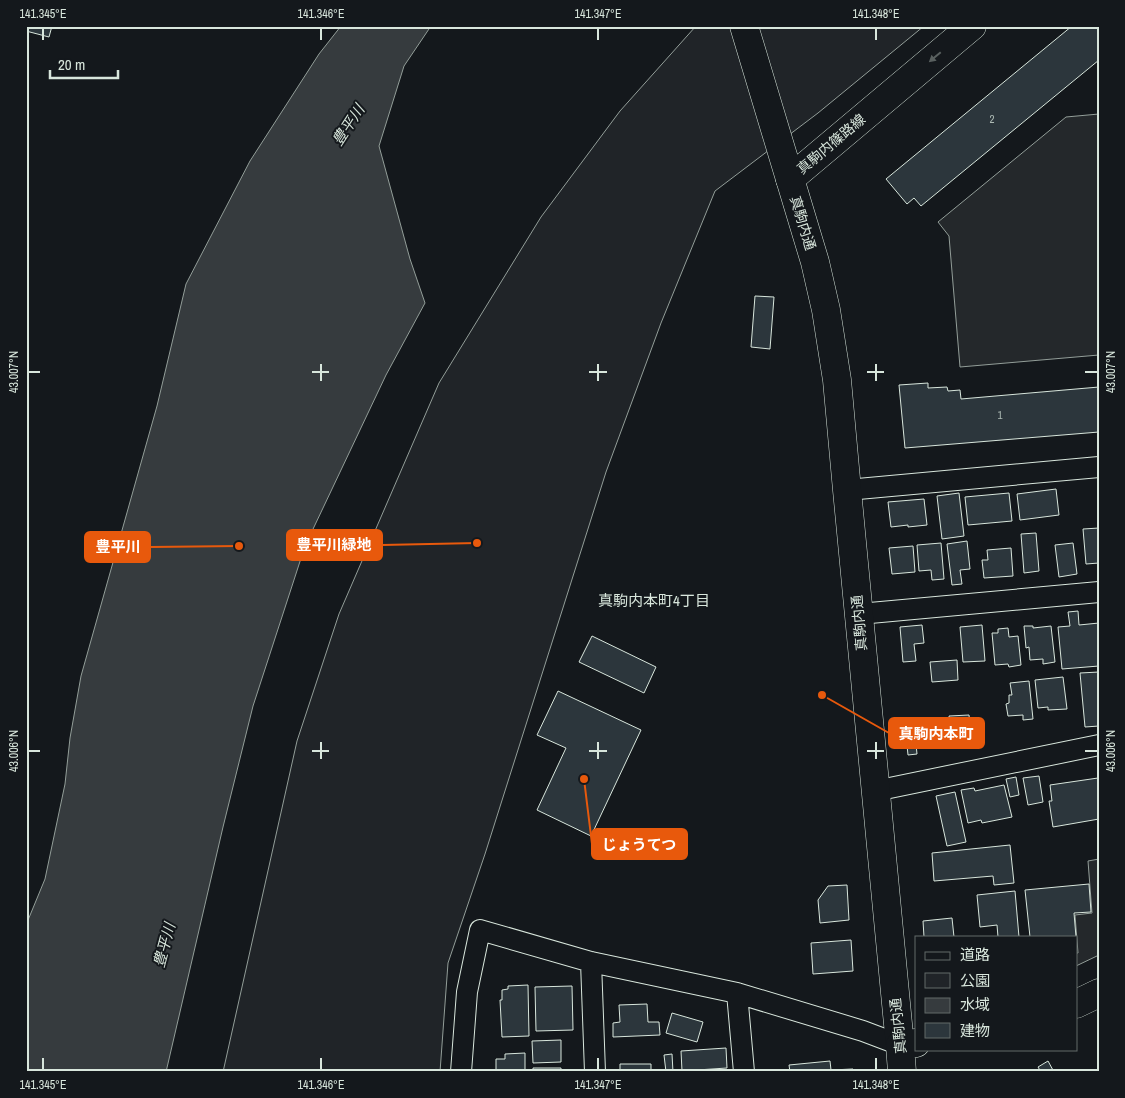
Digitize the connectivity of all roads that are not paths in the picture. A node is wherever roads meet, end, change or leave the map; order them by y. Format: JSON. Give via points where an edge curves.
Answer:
{"nodes":[{"id":1,"x":744,"y":26,"type":"edge"},
{"id":2,"x":972,"y":26,"type":"edge"},
{"id":3,"x":790,"y":179,"type":"junction"},
{"id":4,"x":1099,"y":467,"type":"edge"},
{"id":5,"x":847,"y":490,"type":"junction"},
{"id":6,"x":1099,"y":592,"type":"edge"},
{"id":7,"x":859,"y":614,"type":"junction"},
{"id":8,"x":1099,"y":745,"type":"edge"},
{"id":9,"x":875,"y":791,"type":"junction"},
{"id":10,"x":591,"y":962,"type":"junction"},
{"id":11,"x":737,"y":993,"type":"junction"},
{"id":12,"x":1099,"y":993,"type":"edge"},
{"id":13,"x":1078,"y":1003,"type":"edge"},
{"id":14,"x":908,"y":1044,"type":"edge"},
{"id":15,"x":461,"y":1072,"type":"edge"},
{"id":16,"x":595,"y":1072,"type":"edge"},
{"id":17,"x":744,"y":1072,"type":"edge"},
{"id":18,"x":902,"y":1072,"type":"edge"}],
"edges":[{"from":1,"to":3,"type":"main road","name":"真駒内篠路線"},
{"from":2,"to":3,"type":"main road","name":"真駒内篠路線","one_way":true},
{"from":3,"to":5,"type":"main road","name":"真駒内通","via":[[826,310],[837,380]]},
{"from":4,"to":5,"type":"street"},
{"from":5,"to":7,"type":"main road","name":"真駒内通"},
{"from":6,"to":7,"type":"street"},
{"from":7,"to":9,"type":"main road","name":"真駒内通"},
{"from":8,"to":9,"type":"street"},
{"from":9,"to":14,"type":"main road","name":"真駒内通"},
{"from":10,"to":11,"type":"street"},
{"from":10,"to":15,"type":"street","via":[[480,930],[467,992]]},
{"from":10,"to":16,"type":"street"},
{"from":11,"to":14,"type":"street"},
{"from":11,"to":17,"type":"street"},
{"from":12,"to":13,"type":"main road"},
{"from":14,"to":18,"type":"main road","name":"真駒内通"}]}
